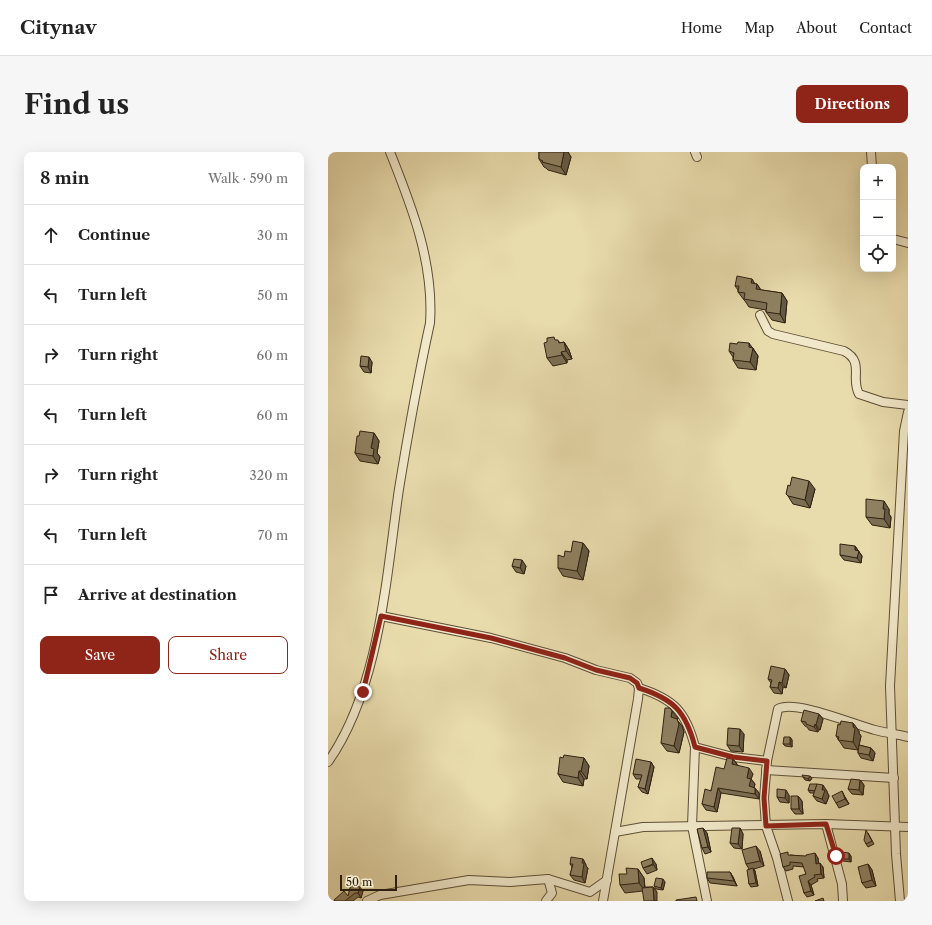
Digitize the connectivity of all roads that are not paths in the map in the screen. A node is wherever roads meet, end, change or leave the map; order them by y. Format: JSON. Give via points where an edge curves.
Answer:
{"nodes":[{"id":1,"x":390,"y":152,"type":"edge"},
{"id":2,"x":871,"y":152,"type":"edge"},
{"id":3,"x":872,"y":164,"type":"edge"},
{"id":4,"x":896,"y":240,"type":"edge"},
{"id":5,"x":908,"y":243,"type":"edge"},
{"id":6,"x":760,"y":315,"type":"dead end"},
{"id":7,"x":908,"y":405,"type":"edge"},
{"id":8,"x":908,"y":412,"type":"edge"},
{"id":9,"x":381,"y":616,"type":"junction"},
{"id":10,"x":639,"y":688,"type":"junction"},
{"id":11,"x":893,"y":733,"type":"junction"},
{"id":12,"x":908,"y":737,"type":"edge"},
{"id":13,"x":695,"y":747,"type":"junction"},
{"id":14,"x":767,"y":761,"type":"junction"},
{"id":15,"x":328,"y":762,"type":"edge"},
{"id":16,"x":766,"y":770,"type":"junction"},
{"id":17,"x":894,"y":778,"type":"junction"},
{"id":18,"x":826,"y":824,"type":"junction"},
{"id":19,"x":692,"y":826,"type":"junction"},
{"id":20,"x":766,"y":826,"type":"junction"},
{"id":21,"x":896,"y":826,"type":"junction"},
{"id":22,"x":908,"y":827,"type":"edge"},
{"id":23,"x":615,"y":832,"type":"junction"},
{"id":24,"x":548,"y":879,"type":"junction"},
{"id":25,"x":607,"y":880,"type":"junction"},
{"id":26,"x":367,"y":901,"type":"edge"},
{"id":27,"x":546,"y":901,"type":"edge"},
{"id":28,"x":603,"y":901,"type":"edge"},
{"id":29,"x":707,"y":901,"type":"edge"},
{"id":30,"x":788,"y":901,"type":"edge"},
{"id":31,"x":843,"y":901,"type":"edge"},
{"id":32,"x":900,"y":901,"type":"edge"}],
"edges":[{"from":1,"to":9,"type":"street","via":[[420,232],[432,298],[430,323],[399,488]]},
{"from":2,"to":3,"type":"street"},
{"from":4,"to":5,"type":"street"},
{"from":6,"to":7,"type":"street","via":[[768,331],[773,334],[852,355],[859,394],[883,402]]},
{"from":8,"to":11,"type":"street","via":[[904,431],[891,661]]},
{"from":9,"to":10,"type":"street","via":[[491,638],[565,658],[596,670],[630,678]]},
{"from":9,"to":15,"type":"street","via":[[363,692],[348,727]]},
{"from":10,"to":13,"type":"street","via":[[664,698],[677,707]]},
{"from":10,"to":23,"type":"street"},
{"from":11,"to":12,"type":"street"},
{"from":11,"to":14,"type":"street","via":[[787,705],[776,712]]},
{"from":11,"to":17,"type":"street"},
{"from":13,"to":14,"type":"street","via":[[733,757]]},
{"from":13,"to":19,"type":"street"},
{"from":14,"to":16,"type":"street"},
{"from":16,"to":17,"type":"street"},
{"from":16,"to":20,"type":"street"},
{"from":17,"to":21,"type":"street"},
{"from":18,"to":20,"type":"street"},
{"from":18,"to":21,"type":"street"},
{"from":18,"to":31,"type":"street","via":[[842,884]]},
{"from":19,"to":20,"type":"street"},
{"from":19,"to":23,"type":"street","via":[[643,827]]},
{"from":19,"to":29,"type":"street"},
{"from":20,"to":30,"type":"street"},
{"from":21,"to":22,"type":"street"},
{"from":21,"to":32,"type":"street"},
{"from":23,"to":25,"type":"street"},
{"from":24,"to":25,"type":"street","via":[[590,892]]},
{"from":24,"to":26,"type":"street","via":[[510,882],[457,881],[380,895]]},
{"from":24,"to":27,"type":"street","via":[[552,893]]},
{"from":25,"to":28,"type":"street"}]}
